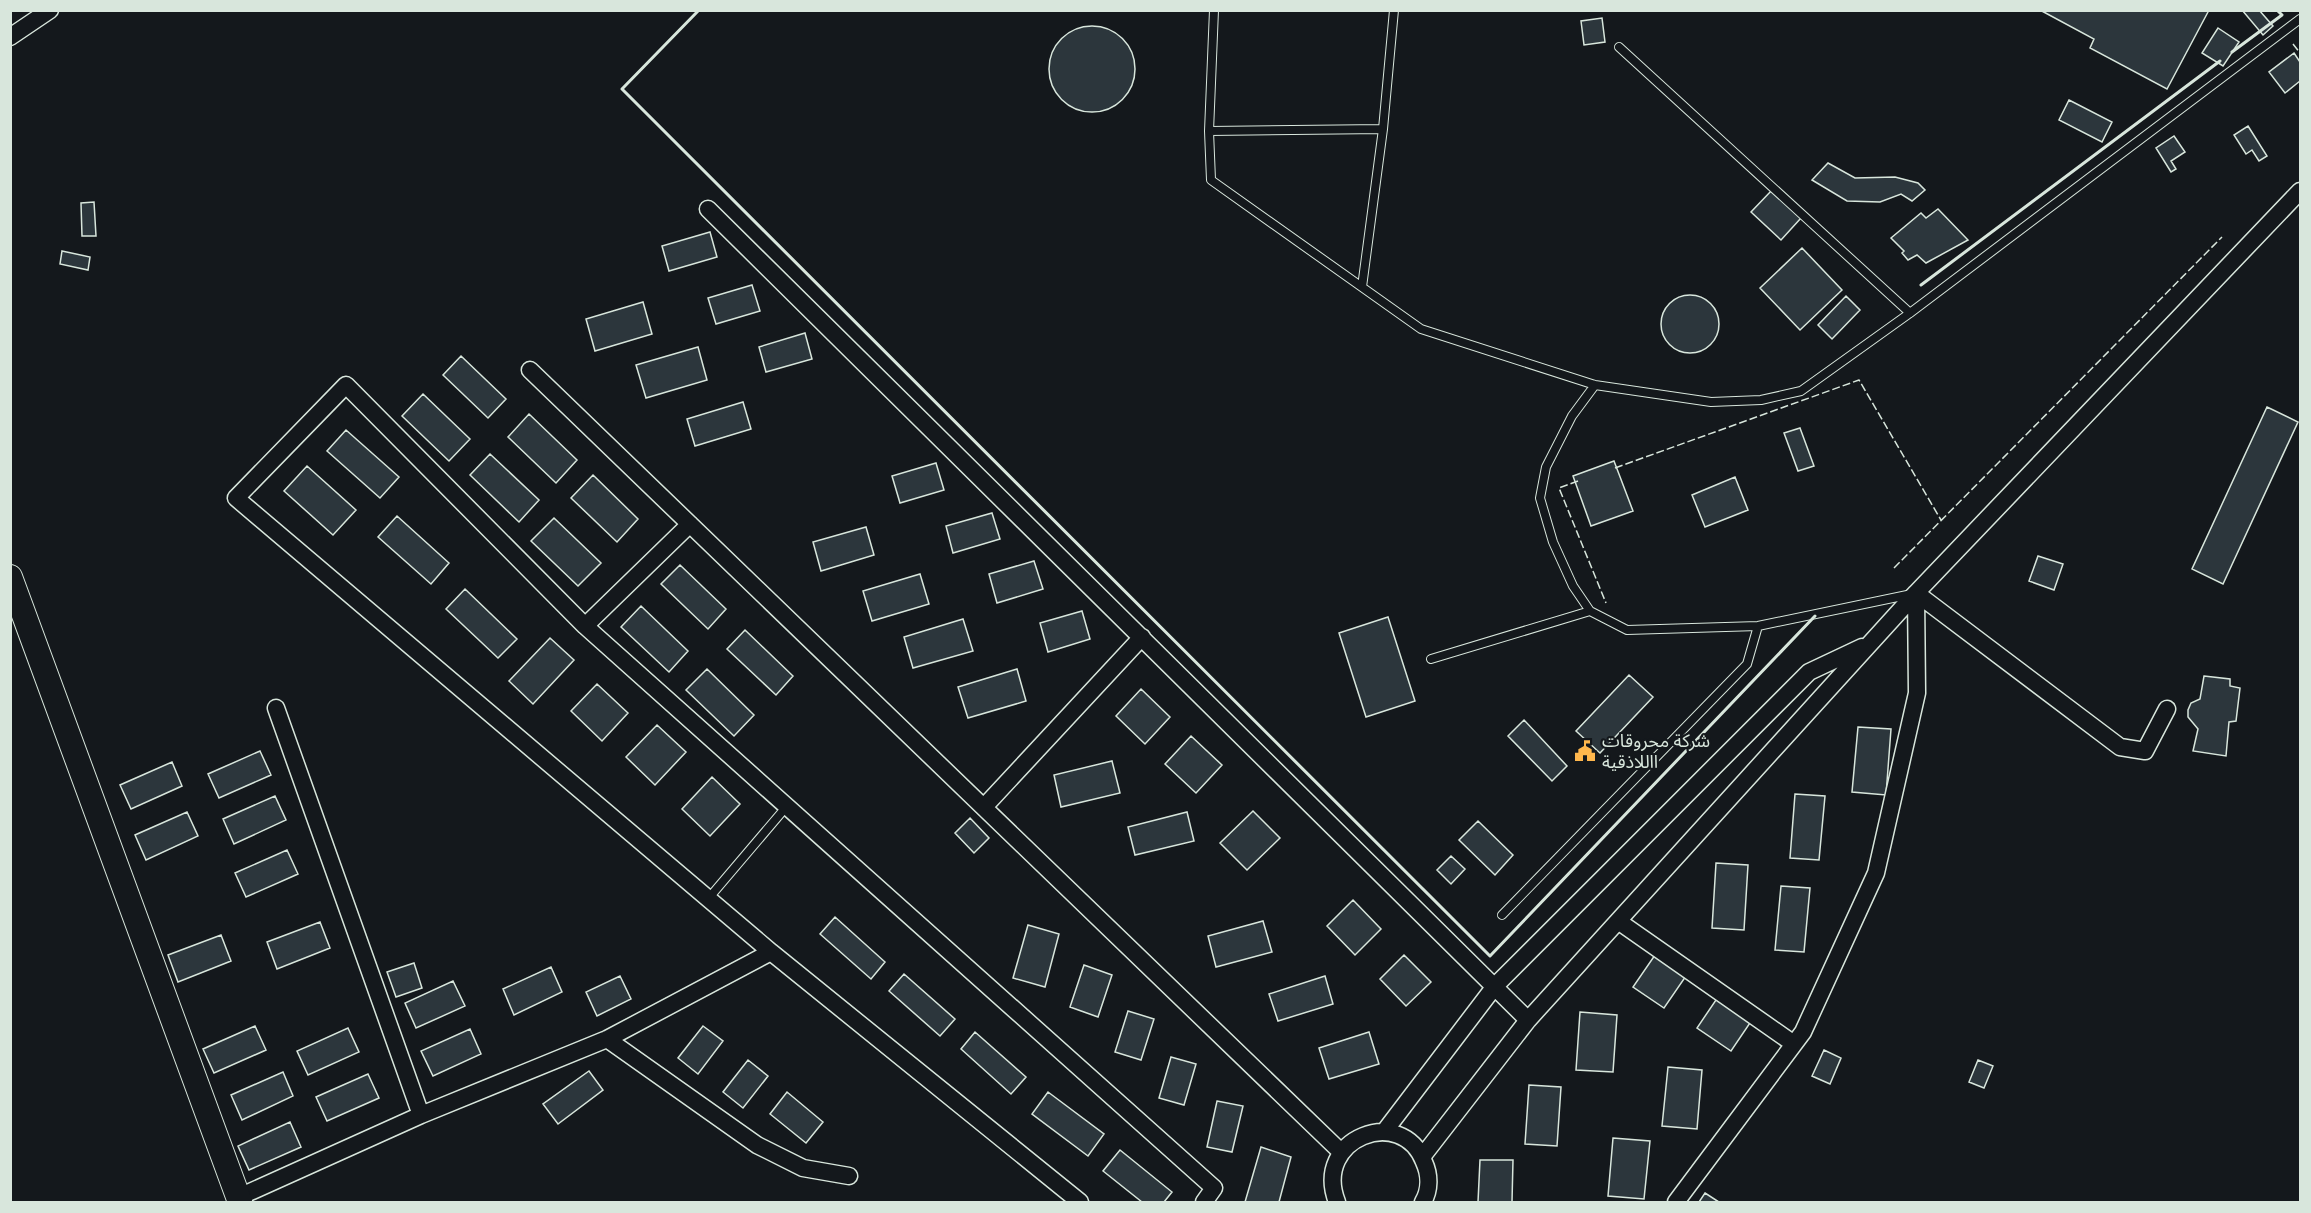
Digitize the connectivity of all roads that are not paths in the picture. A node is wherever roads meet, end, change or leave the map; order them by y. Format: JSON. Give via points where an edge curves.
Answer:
{"nodes":[{"id":1,"x":50,"y":10,"type":"edge"},
{"id":2,"x":1214,"y":10,"type":"edge"},
{"id":3,"x":1394,"y":10,"type":"edge"},
{"id":4,"x":2301,"y":19,"type":"edge"},
{"id":5,"x":10,"y":37,"type":"edge"},
{"id":6,"x":1619,"y":47,"type":"dead end"},
{"id":7,"x":1383,"y":129,"type":"junction"},
{"id":8,"x":1209,"y":131,"type":"junction"},
{"id":9,"x":2301,"y":191,"type":"edge"},
{"id":10,"x":708,"y":208,"type":"dead end"},
{"id":11,"x":1362,"y":287,"type":"junction"},
{"id":12,"x":1910,"y":312,"type":"junction"},
{"id":13,"x":530,"y":370,"type":"dead end"},
{"id":14,"x":1595,"y":385,"type":"junction"},
{"id":15,"x":690,"y":524,"type":"junction"},
{"id":16,"x":10,"y":577,"type":"edge"},
{"id":17,"x":1916,"y":593,"type":"junction"},
{"id":18,"x":1590,"y":611,"type":"junction"},
{"id":19,"x":585,"y":626,"type":"junction"},
{"id":20,"x":1758,"y":626,"type":"junction"},
{"id":21,"x":1142,"y":637,"type":"junction"},
{"id":22,"x":1871,"y":642,"type":"junction"},
{"id":23,"x":1431,"y":659,"type":"dead end"},
{"id":24,"x":276,"y":708,"type":"dead end"},
{"id":25,"x":2167,"y":709,"type":"dead end"},
{"id":26,"x":787,"y":806,"type":"junction"},
{"id":27,"x":984,"y":807,"type":"junction"},
{"id":28,"x":708,"y":899,"type":"junction"},
{"id":29,"x":1502,"y":915,"type":"dead end"},
{"id":30,"x":1618,"y":921,"type":"junction"},
{"id":31,"x":771,"y":952,"type":"junction"},
{"id":32,"x":1495,"y":986,"type":"junction"},
{"id":33,"x":1528,"y":1020,"type":"junction"},
{"id":34,"x":608,"y":1039,"type":"junction"},
{"id":35,"x":1794,"y":1044,"type":"junction"},
{"id":36,"x":421,"y":1115,"type":"junction"},
{"id":37,"x":1384,"y":1132,"type":"junction"},
{"id":38,"x":1341,"y":1152,"type":"junction"},
{"id":39,"x":1422,"y":1157,"type":"junction"},
{"id":40,"x":849,"y":1176,"type":"dead end"},
{"id":41,"x":240,"y":1200,"type":"edge"},
{"id":42,"x":1080,"y":1203,"type":"edge"},
{"id":43,"x":1204,"y":1203,"type":"edge"},
{"id":44,"x":1337,"y":1203,"type":"edge"},
{"id":45,"x":1423,"y":1203,"type":"edge"},
{"id":46,"x":1676,"y":1203,"type":"edge"}],
"edges":[{"from":1,"to":5,"type":"street"},
{"from":2,"to":8,"type":"lane"},
{"from":3,"to":7,"type":"lane"},
{"from":4,"to":12,"type":"lane"},
{"from":6,"to":12,"type":"lane"},
{"from":7,"to":8,"type":"lane"},
{"from":7,"to":11,"type":"lane"},
{"from":8,"to":11,"type":"lane","via":[[1211,180]]},
{"from":9,"to":17,"type":"street"},
{"from":10,"to":21,"type":"street"},
{"from":11,"to":14,"type":"lane","via":[[1421,329]]},
{"from":12,"to":14,"type":"lane","via":[[1801,391],[1761,400],[1711,402]]},
{"from":13,"to":15,"type":"street"},
{"from":14,"to":18,"type":"lane","via":[[1572,416],[1546,467],[1540,498],[1553,542],[1573,586]]},
{"from":15,"to":19,"type":"street"},
{"from":15,"to":27,"type":"street"},
{"from":16,"to":41,"type":"street"},
{"from":17,"to":20,"type":"lane"},
{"from":17,"to":22,"type":"street"},
{"from":17,"to":25,"type":"street","via":[[2120,747],[2145,751]]},
{"from":17,"to":35,"type":"street","via":[[1917,693],[1876,873]]},
{"from":18,"to":20,"type":"lane","via":[[1627,630]]},
{"from":18,"to":23,"type":"lane"},
{"from":19,"to":26,"type":"street"},
{"from":19,"to":28,"type":"street","via":[[346,385],[236,498]]},
{"from":20,"to":29,"type":"lane","via":[[1747,664]]},
{"from":21,"to":27,"type":"street"},
{"from":21,"to":32,"type":"street"},
{"from":22,"to":30,"type":"street"},
{"from":22,"to":32,"type":"street","via":[[1809,672]]},
{"from":24,"to":36,"type":"street"},
{"from":26,"to":28,"type":"lane"},
{"from":26,"to":43,"type":"street","via":[[1214,1188]]},
{"from":27,"to":38,"type":"street"},
{"from":28,"to":31,"type":"street"},
{"from":30,"to":33,"type":"street"},
{"from":30,"to":35,"type":"street"},
{"from":31,"to":34,"type":"street"},
{"from":31,"to":42,"type":"street"},
{"from":32,"to":33,"type":"street"},
{"from":32,"to":37,"type":"street"},
{"from":33,"to":39,"type":"street"},
{"from":34,"to":36,"type":"street"},
{"from":34,"to":40,"type":"street","via":[[757,1145],[802,1168]]},
{"from":35,"to":46,"type":"street"},
{"from":36,"to":41,"type":"street"},
{"from":37,"to":38,"type":"street","via":[[1353,1140]]},
{"from":37,"to":39,"type":"street","via":[[1414,1145]]},
{"from":38,"to":44,"type":"street","via":[[1332,1178]]},
{"from":39,"to":45,"type":"street","via":[[1428,1184]]}]}
